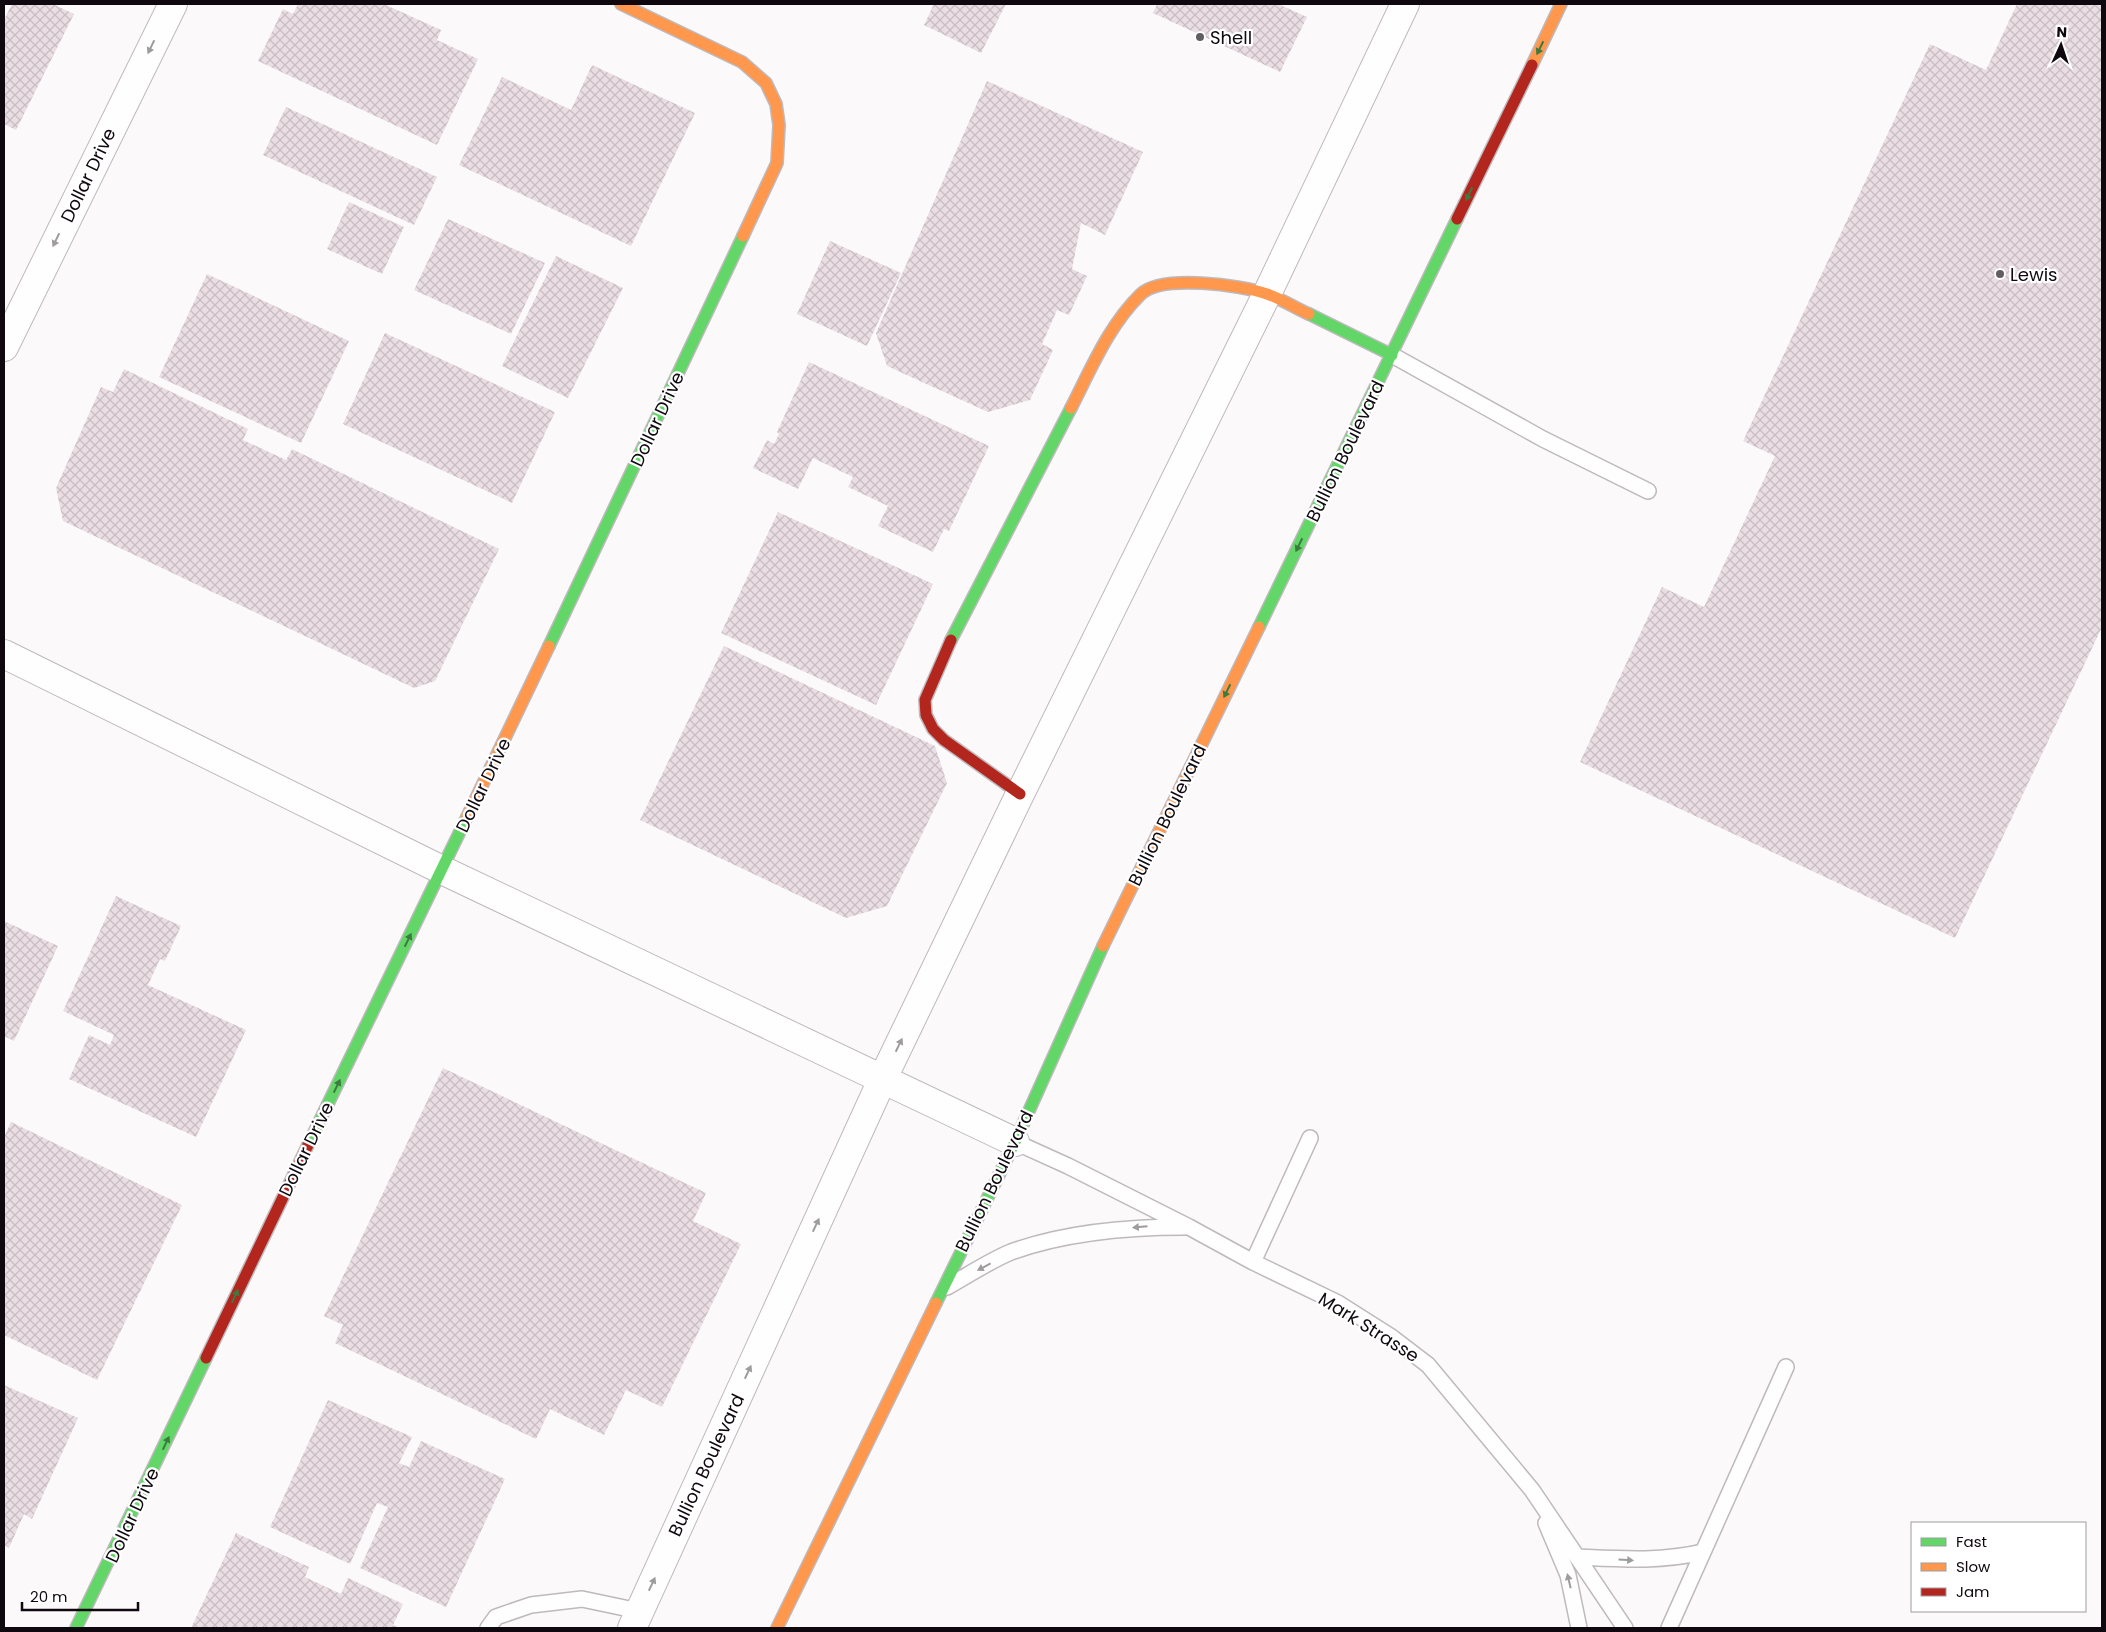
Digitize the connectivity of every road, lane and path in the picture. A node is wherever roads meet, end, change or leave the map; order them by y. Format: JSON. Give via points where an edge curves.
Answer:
{"nodes":[{"id":1,"x":173,"y":4,"type":"edge"},
{"id":2,"x":621,"y":4,"type":"edge"},
{"id":3,"x":1405,"y":4,"type":"edge"},
{"id":4,"x":1561,"y":4,"type":"edge"},
{"id":5,"x":1266,"y":294,"type":"junction"},
{"id":6,"x":4,"y":347,"type":"edge"},
{"id":7,"x":1392,"y":355,"type":"junction"},
{"id":8,"x":1648,"y":491,"type":"dead end"},
{"id":9,"x":4,"y":654,"type":"edge"},
{"id":10,"x":1020,"y":794,"type":"junction"},
{"id":11,"x":442,"y":870,"type":"junction"},
{"id":12,"x":883,"y":1078,"type":"junction"},
{"id":13,"x":1310,"y":1138,"type":"dead end"},
{"id":14,"x":1015,"y":1142,"type":"junction"},
{"id":15,"x":1189,"y":1227,"type":"junction"},
{"id":16,"x":1253,"y":1262,"type":"junction"},
{"id":17,"x":942,"y":1290,"type":"junction"},
{"id":18,"x":1786,"y":1367,"type":"dead end"},
{"id":19,"x":1532,"y":1490,"type":"junction"},
{"id":20,"x":1703,"y":1552,"type":"junction"},
{"id":21,"x":1577,"y":1557,"type":"junction"},
{"id":22,"x":636,"y":1620,"type":"edge"},
{"id":23,"x":76,"y":1628,"type":"edge"},
{"id":24,"x":488,"y":1628,"type":"edge"},
{"id":25,"x":777,"y":1628,"type":"edge"},
{"id":26,"x":1579,"y":1628,"type":"edge"},
{"id":27,"x":1625,"y":1628,"type":"edge"},
{"id":28,"x":1669,"y":1628,"type":"edge"}],
"edges":[{"from":1,"to":6,"type":"street","name":"Dollar Drive","one_way":true},
{"from":2,"to":11,"type":"street","name":"Dollar Drive","via":[[742,62],[766,83],[776,104],[779,125],[777,163]]},
{"from":3,"to":5,"type":"street","name":"Bullion Boulevard"},
{"from":4,"to":7,"type":"street","name":"Bullion Boulevard","one_way":true},
{"from":5,"to":7,"type":"street"},
{"from":5,"to":10,"type":"street","name":"Bullion Boulevard"},
{"from":5,"to":10,"type":"street","via":[[1217,284],[1177,283],[1155,286],[1142,293],[1113,327],[954,633],[925,700],[926,715],[944,740]]},
{"from":7,"to":8,"type":"lane","via":[[1543,439]]},
{"from":7,"to":14,"type":"street","name":"Bullion Boulevard","one_way":true,"via":[[1116,918]]},
{"from":9,"to":11,"type":"street"},
{"from":12,"to":10,"type":"street","name":"Bullion Boulevard","one_way":true},
{"from":11,"to":12,"type":"street"},
{"from":23,"to":11,"type":"street","name":"Dollar Drive","one_way":true},
{"from":12,"to":14,"type":"street"},
{"from":22,"to":12,"type":"street","name":"Bullion Boulevard","one_way":true},
{"from":13,"to":16,"type":"lane"},
{"from":14,"to":15,"type":"lane","name":"Mark Strasse"},
{"from":14,"to":17,"type":"street","name":"Bullion Boulevard"},
{"from":15,"to":16,"type":"lane","name":"Mark Strasse"},
{"from":15,"to":17,"type":"lane","one_way":true,"via":[[1143,1227],[1044,1243],[1010,1253]]},
{"from":16,"to":19,"type":"lane","name":"Mark Strasse","via":[[1338,1303],[1428,1365]]},
{"from":17,"to":25,"type":"street","name":"Bullion Boulevard"},
{"from":18,"to":20,"type":"lane"},
{"from":19,"to":21,"type":"lane","name":"Mark Strasse"},
{"from":26,"to":19,"type":"lane","one_way":true,"via":[[1568,1575]]},
{"from":21,"to":20,"type":"lane","one_way":true,"via":[[1643,1561]]},
{"from":20,"to":28,"type":"lane"},
{"from":21,"to":27,"type":"lane","name":"Mark Strasse"},
{"from":22,"to":24,"type":"lane","via":[[582,1599],[532,1605],[496,1617]]}]}
